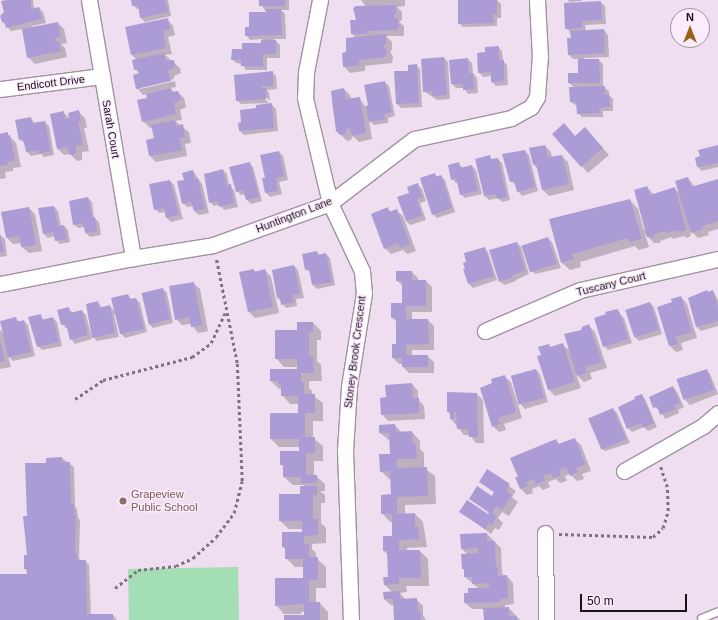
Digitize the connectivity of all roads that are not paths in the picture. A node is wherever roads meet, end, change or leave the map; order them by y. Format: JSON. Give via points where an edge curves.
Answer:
{"nodes":[{"id":1,"x":89,"y":0,"type":"edge"},
{"id":2,"x":320,"y":0,"type":"edge"},
{"id":3,"x":537,"y":0,"type":"edge"},
{"id":4,"x":102,"y":76,"type":"junction"},
{"id":5,"x":0,"y":89,"type":"edge"},
{"id":6,"x":330,"y":203,"type":"junction"},
{"id":7,"x":134,"y":258,"type":"junction"},
{"id":8,"x":718,"y":259,"type":"edge"},
{"id":9,"x":0,"y":284,"type":"edge"},
{"id":10,"x":485,"y":331,"type":"dead end"},
{"id":11,"x":718,"y":413,"type":"edge"},
{"id":12,"x":624,"y":471,"type":"dead end"},
{"id":13,"x":545,"y":533,"type":"road end"},
{"id":14,"x":718,"y":611,"type":"edge"},
{"id":15,"x":701,"y":618,"type":"dead end"},
{"id":16,"x":351,"y":620,"type":"edge"},
{"id":17,"x":546,"y":620,"type":"edge"}],
"edges":[{"from":1,"to":4,"type":"street","name":"Sarah Court"},
{"from":2,"to":6,"type":"street","name":"Stoney Brook Crescent","via":[[306,72],[305,98]]},
{"from":3,"to":6,"type":"street","name":"Huntington Lane","via":[[540,58],[537,97],[531,107],[511,118],[414,139]]},
{"from":4,"to":5,"type":"street","name":"Endicott Drive"},
{"from":4,"to":7,"type":"street","name":"Sarah Court"},
{"from":6,"to":7,"type":"street","name":"Huntington Lane","via":[[213,245]]},
{"from":6,"to":16,"type":"street","name":"Stoney Brook Crescent","via":[[362,272],[364,293],[349,387],[345,450]]},
{"from":7,"to":9,"type":"street","name":"Huntington Lane"},
{"from":8,"to":10,"type":"street","name":"Tuscany Court","via":[[580,290]]},
{"from":11,"to":12,"type":"street","via":[[703,426]]},
{"from":13,"to":17,"type":"street"},
{"from":14,"to":15,"type":"lane"}]}
